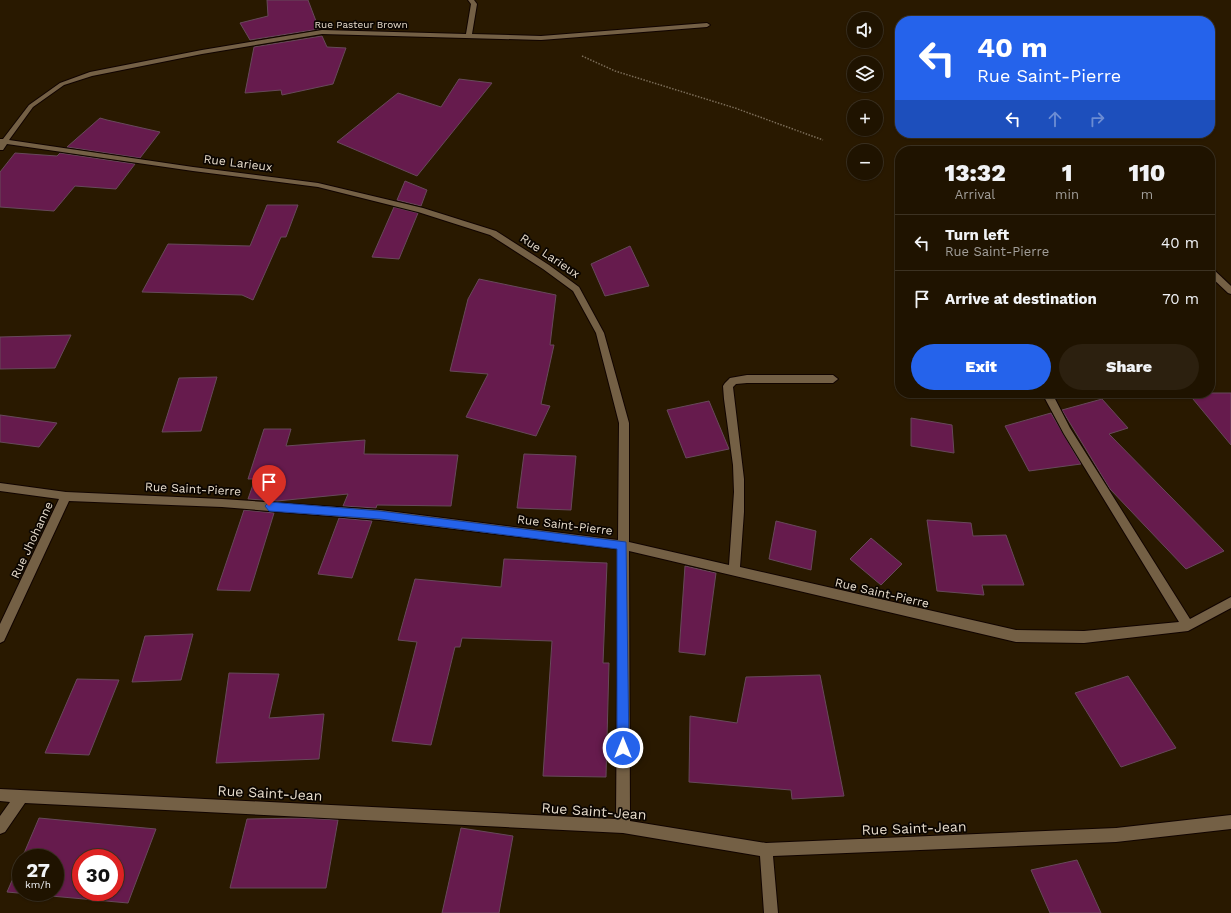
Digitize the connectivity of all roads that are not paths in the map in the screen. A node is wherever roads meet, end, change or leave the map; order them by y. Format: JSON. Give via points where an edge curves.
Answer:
{"nodes":[{"id":1,"x":471,"y":0,"type":"edge"},
{"id":2,"x":707,"y":25,"type":"dead end"},
{"id":3,"x":469,"y":36,"type":"junction"},
{"id":4,"x":2,"y":143,"type":"edge"},
{"id":5,"x":1215,"y":275,"type":"edge"},
{"id":6,"x":1231,"y":291,"type":"edge"},
{"id":7,"x":833,"y":379,"type":"dead end"},
{"id":8,"x":1050,"y":398,"type":"edge"},
{"id":9,"x":0,"y":487,"type":"edge"},
{"id":10,"x":66,"y":496,"type":"junction"},
{"id":11,"x":622,"y":545,"type":"junction"},
{"id":12,"x":734,"y":571,"type":"junction"},
{"id":13,"x":1231,"y":602,"type":"edge"},
{"id":14,"x":1188,"y":626,"type":"junction"},
{"id":15,"x":0,"y":637,"type":"edge"},
{"id":16,"x":0,"y":795,"type":"edge"},
{"id":17,"x":20,"y":797,"type":"junction"},
{"id":18,"x":1231,"y":822,"type":"edge"},
{"id":19,"x":623,"y":826,"type":"junction"},
{"id":20,"x":0,"y":827,"type":"edge"},
{"id":21,"x":766,"y":850,"type":"junction"},
{"id":22,"x":771,"y":913,"type":"edge"}],
"edges":[{"from":1,"to":3,"type":"street","via":[[474,4]]},
{"from":2,"to":3,"type":"street","name":"Rue Pasteur Brown","via":[[541,38]]},
{"from":3,"to":4,"type":"street","name":"Rue Pasteur Brown","via":[[322,32],[90,74],[62,84],[31,106]]},
{"from":4,"to":11,"type":"street","name":"Rue Larieux","via":[[318,185],[420,210],[493,233],[546,267],[576,289],[600,333],[624,423]]},
{"from":5,"to":6,"type":"street"},
{"from":7,"to":12,"type":"street","via":[[746,379],[734,381],[728,386],[736,442],[739,492]]},
{"from":8,"to":14,"type":"street","via":[[1067,431]]},
{"from":9,"to":10,"type":"street","name":"Rue Saint-Pierre"},
{"from":10,"to":11,"type":"street","name":"Rue Saint-Pierre","via":[[222,503],[380,515]]},
{"from":10,"to":15,"type":"street","name":"Rue Jhohanne"},
{"from":11,"to":12,"type":"street","name":"Rue Saint-Pierre"},
{"from":11,"to":19,"type":"street","name":"Rue Larieux"},
{"from":12,"to":14,"type":"street","name":"Rue Saint-Pierre","via":[[1016,636],[1084,636]]},
{"from":13,"to":14,"type":"street","name":"Rue Saint-Pierre"},
{"from":16,"to":17,"type":"street","name":"Rue Saint-Jean"},
{"from":17,"to":19,"type":"street","name":"Rue Saint-Jean"},
{"from":17,"to":20,"type":"street"},
{"from":18,"to":21,"type":"street","name":"Rue Saint-Jean","via":[[1116,835]]},
{"from":19,"to":21,"type":"street","name":"Rue Saint-Jean"},
{"from":21,"to":22,"type":"street"}]}
